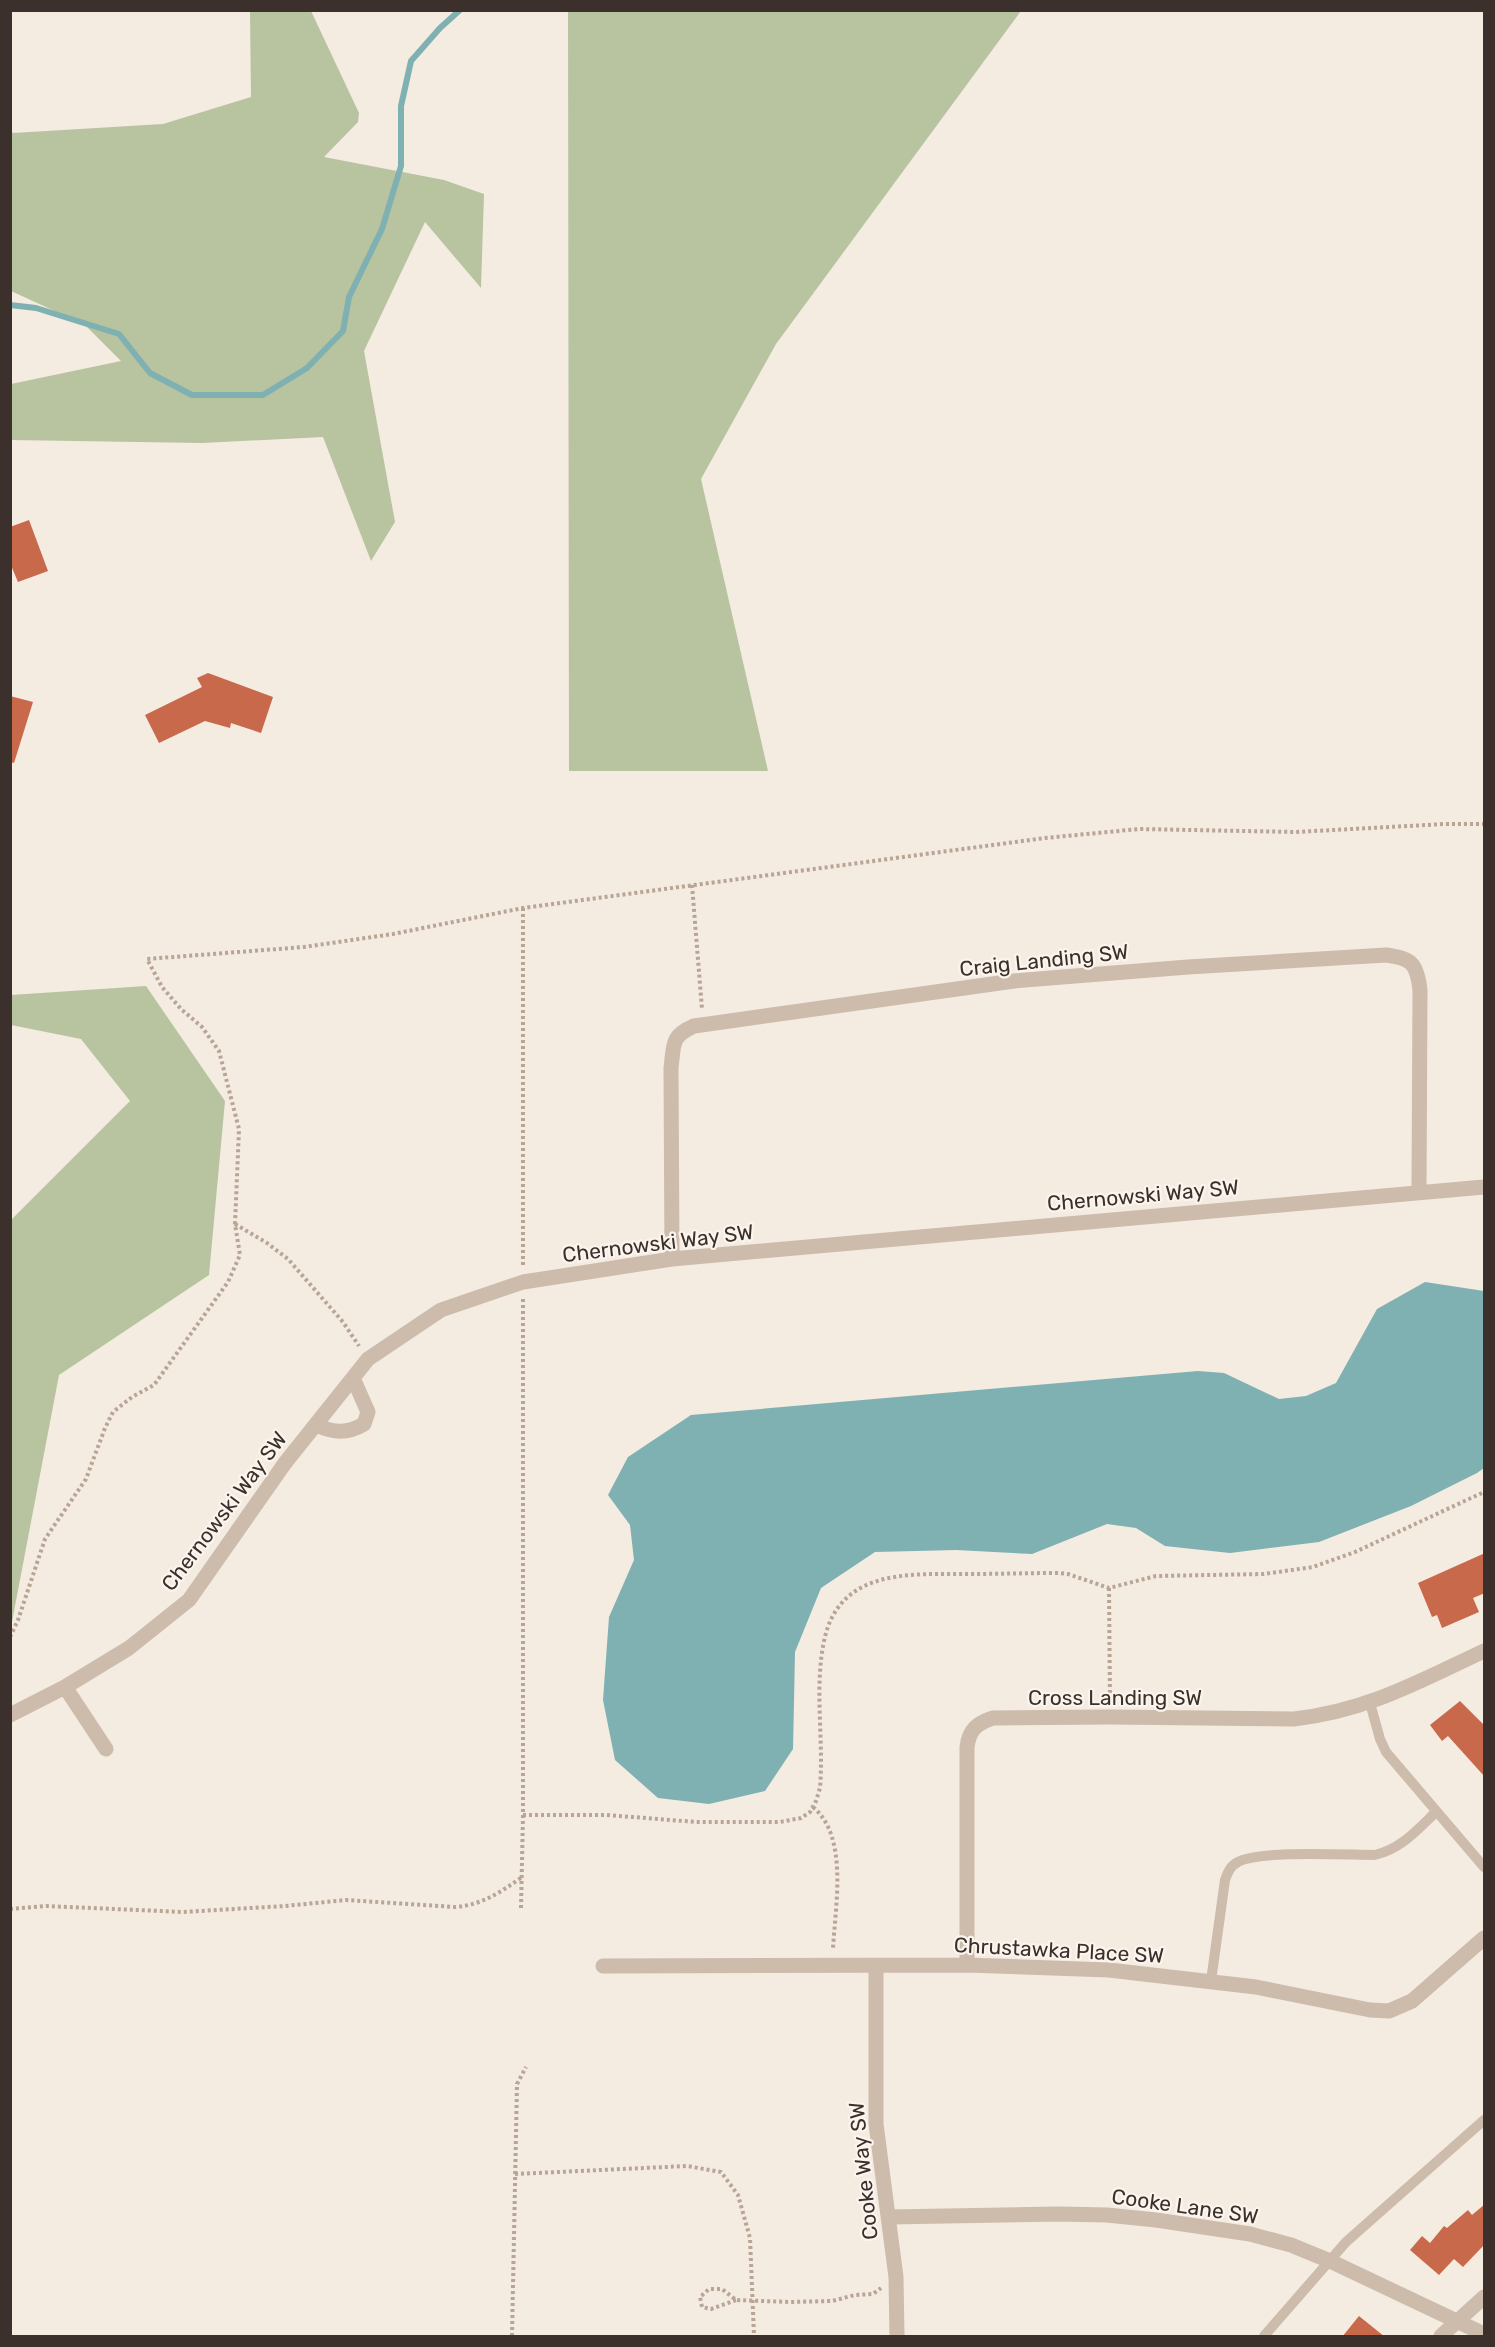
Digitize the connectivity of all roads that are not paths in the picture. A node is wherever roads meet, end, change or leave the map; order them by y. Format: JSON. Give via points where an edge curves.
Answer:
{"nodes":[{"id":1,"x":1485,"y":1187,"type":"edge"},
{"id":2,"x":1419,"y":1191,"type":"junction"},
{"id":3,"x":672,"y":1259,"type":"junction"},
{"id":4,"x":353,"y":1378,"type":"junction"},
{"id":5,"x":316,"y":1425,"type":"junction"},
{"id":6,"x":1482,"y":1655,"type":"edge"},
{"id":7,"x":65,"y":1687,"type":"junction"},
{"id":8,"x":1371,"y":1703,"type":"junction"},
{"id":9,"x":10,"y":1715,"type":"edge"},
{"id":10,"x":106,"y":1749,"type":"dead end"},
{"id":11,"x":1436,"y":1812,"type":"junction"},
{"id":12,"x":1485,"y":1867,"type":"edge"},
{"id":13,"x":1485,"y":1938,"type":"edge"},
{"id":14,"x":967,"y":1965,"type":"junction"},
{"id":15,"x":603,"y":1966,"type":"dead end"},
{"id":16,"x":876,"y":1966,"type":"junction"},
{"id":17,"x":1210,"y":1981,"type":"junction"},
{"id":18,"x":1485,"y":2120,"type":"edge"},
{"id":19,"x":889,"y":2217,"type":"junction"},
{"id":20,"x":1330,"y":2261,"type":"junction"},
{"id":21,"x":1485,"y":2297,"type":"edge"},
{"id":22,"x":1458,"y":2320,"type":"junction"},
{"id":23,"x":1485,"y":2334,"type":"edge"},
{"id":24,"x":897,"y":2337,"type":"edge"},
{"id":25,"x":1264,"y":2337,"type":"edge"},
{"id":26,"x":1441,"y":2337,"type":"edge"}],
"edges":[{"from":1,"to":2,"type":"street","name":"Chernowski Way SW"},
{"from":2,"to":3,"type":"street","name":"Chernowski Way SW"},
{"from":2,"to":3,"type":"street","name":"Craig Landing SW","via":[[1420,990],[1418,972],[1411,962],[1386,955],[1014,981],[703,1024],[680,1032],[671,1068]]},
{"from":3,"to":4,"type":"street","name":"Chernowski Way SW","via":[[523,1282],[441,1310],[368,1359]]},
{"from":4,"to":5,"type":"street","name":"Chernowski Way SW"},
{"from":4,"to":5,"type":"street","via":[[368,1412],[364,1424],[340,1433]]},
{"from":5,"to":7,"type":"street","name":"Chernowski Way SW","via":[[189,1600],[129,1648]]},
{"from":6,"to":8,"type":"street","name":"Cross Landing SW"},
{"from":7,"to":9,"type":"street","name":"Chernowski Way SW"},
{"from":7,"to":10,"type":"street"},
{"from":8,"to":11,"type":"lane","via":[[1386,1752]]},
{"from":8,"to":14,"type":"street","name":"Cross Landing SW","via":[[1294,1719],[993,1718],[974,1727],[968,1737]]},
{"from":11,"to":12,"type":"lane"},
{"from":11,"to":17,"type":"lane","via":[[1401,1845],[1375,1855],[1259,1856],[1237,1862],[1225,1880]]},
{"from":13,"to":17,"type":"street","name":"Chrustawka Place SW","via":[[1412,2001],[1389,2011]]},
{"from":14,"to":16,"type":"street","name":"Chrustawka Place SW"},
{"from":14,"to":17,"type":"street","name":"Chrustawka Place SW","via":[[1109,1970]]},
{"from":15,"to":16,"type":"street","name":"Chrustawka Place SW"},
{"from":16,"to":19,"type":"street","name":"Cooke Way SW","via":[[876,2124]]},
{"from":18,"to":20,"type":"lane","via":[[1346,2242]]},
{"from":19,"to":20,"type":"street","name":"Cooke Lane SW","via":[[1059,2214],[1156,2220],[1250,2234]]},
{"from":19,"to":24,"type":"street","name":"Cooke Way SW"},
{"from":20,"to":22,"type":"street","name":"Cooke Lane SW"},
{"from":20,"to":25,"type":"lane"},
{"from":21,"to":22,"type":"street"},
{"from":22,"to":23,"type":"street","name":"Cooke Lane SW"},
{"from":22,"to":26,"type":"street"}]}
